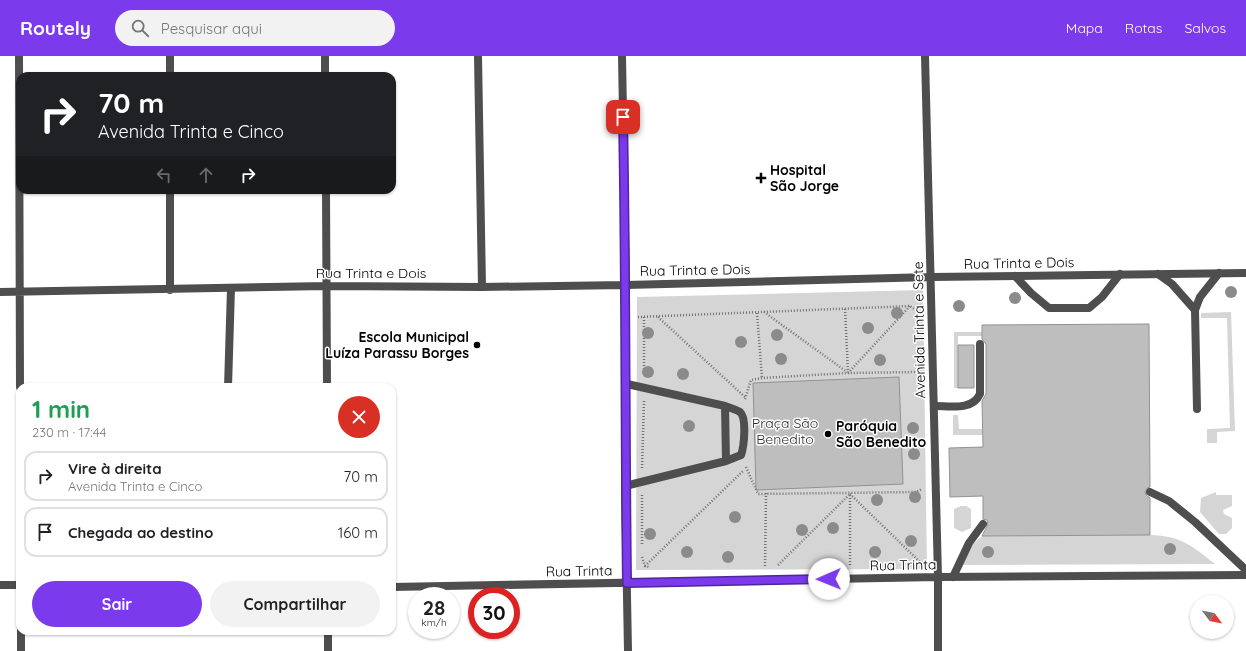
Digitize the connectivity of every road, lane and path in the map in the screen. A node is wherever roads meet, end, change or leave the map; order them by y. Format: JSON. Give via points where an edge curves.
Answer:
{"nodes":[{"id":1,"x":19,"y":56,"type":"edge"},
{"id":2,"x":170,"y":56,"type":"edge"},
{"id":3,"x":324,"y":56,"type":"edge"},
{"id":4,"x":478,"y":56,"type":"edge"},
{"id":5,"x":622,"y":56,"type":"edge"},
{"id":6,"x":925,"y":56,"type":"edge"},
{"id":7,"x":19,"y":72,"type":"edge"},
{"id":8,"x":170,"y":72,"type":"edge"},
{"id":9,"x":325,"y":72,"type":"edge"},
{"id":10,"x":20,"y":194,"type":"edge"},
{"id":11,"x":170,"y":194,"type":"edge"},
{"id":12,"x":326,"y":194,"type":"edge"},
{"id":13,"x":1246,"y":272,"type":"edge"},
{"id":14,"x":1219,"y":273,"type":"junction"},
{"id":15,"x":1120,"y":274,"type":"junction"},
{"id":16,"x":1158,"y":274,"type":"junction"},
{"id":17,"x":1015,"y":276,"type":"junction"},
{"id":18,"x":932,"y":277,"type":"junction"},
{"id":19,"x":626,"y":285,"type":"junction"},
{"id":20,"x":328,"y":286,"type":"junction"},
{"id":21,"x":482,"y":286,"type":"junction"},
{"id":22,"x":231,"y":288,"type":"junction"},
{"id":23,"x":170,"y":290,"type":"junction"},
{"id":24,"x":20,"y":291,"type":"junction"},
{"id":25,"x":0,"y":292,"type":"edge"},
{"id":26,"x":910,"y":306,"type":"junction"},
{"id":27,"x":845,"y":309,"type":"junction"},
{"id":28,"x":1195,"y":310,"type":"junction"},
{"id":29,"x":763,"y":312,"type":"junction"},
{"id":30,"x":757,"y":313,"type":"junction"},
{"id":31,"x":919,"y":315,"type":"dead end"},
{"id":32,"x":658,"y":316,"type":"junction"},
{"id":33,"x":644,"y":317,"type":"junction"},
{"id":34,"x":626,"y":318,"type":"junction"},
{"id":35,"x":980,"y":344,"type":"dead end"},
{"id":36,"x":920,"y":365,"type":"dead end"},
{"id":37,"x":920,"y":372,"type":"junction"},
{"id":38,"x":848,"y":373,"type":"junction"},
{"id":39,"x":762,"y":378,"type":"junction"},
{"id":40,"x":920,"y":380,"type":"dead end"},
{"id":41,"x":20,"y":383,"type":"edge"},
{"id":42,"x":228,"y":383,"type":"edge"},
{"id":43,"x":328,"y":383,"type":"edge"},
{"id":44,"x":627,"y":384,"type":"junction"},
{"id":45,"x":644,"y":388,"type":"junction"},
{"id":46,"x":746,"y":398,"type":"junction"},
{"id":47,"x":724,"y":406,"type":"junction"},
{"id":48,"x":934,"y":406,"type":"junction"},
{"id":49,"x":1197,"y":409,"type":"dead end"},
{"id":50,"x":741,"y":413,"type":"junction"},
{"id":51,"x":741,"y":455,"type":"junction"},
{"id":52,"x":726,"y":462,"type":"junction"},
{"id":53,"x":746,"y":468,"type":"junction"},
{"id":54,"x":642,"y":482,"type":"junction"},
{"id":55,"x":625,"y":486,"type":"junction"},
{"id":56,"x":921,"y":486,"type":"dead end"},
{"id":57,"x":1150,"y":492,"type":"dead end"},
{"id":58,"x":766,"y":493,"type":"junction"},
{"id":59,"x":850,"y":494,"type":"junction"},
{"id":60,"x":983,"y":524,"type":"dead end"},
{"id":61,"x":923,"y":557,"type":"dead end"},
{"id":62,"x":920,"y":562,"type":"junction"},
{"id":63,"x":842,"y":565,"type":"dead end"},
{"id":64,"x":850,"y":565,"type":"junction"},
{"id":65,"x":857,"y":565,"type":"dead end"},
{"id":66,"x":914,"y":565,"type":"dead end"},
{"id":67,"x":646,"y":566,"type":"junction"},
{"id":68,"x":757,"y":566,"type":"dead end"},
{"id":69,"x":765,"y":566,"type":"junction"},
{"id":70,"x":777,"y":566,"type":"junction"},
{"id":71,"x":785,"y":566,"type":"dead end"},
{"id":72,"x":654,"y":567,"type":"dead end"},
{"id":73,"x":1246,"y":570,"type":"edge"},
{"id":74,"x":1246,"y":575,"type":"edge"},
{"id":75,"x":938,"y":578,"type":"junction"},
{"id":76,"x":953,"y":578,"type":"junction"},
{"id":77,"x":627,"y":583,"type":"junction"},
{"id":78,"x":0,"y":585,"type":"edge"},
{"id":79,"x":16,"y":585,"type":"edge"},
{"id":80,"x":396,"y":587,"type":"edge"},
{"id":81,"x":21,"y":635,"type":"edge"},
{"id":82,"x":328,"y":635,"type":"edge"},
{"id":83,"x":21,"y":651,"type":"edge"},
{"id":84,"x":328,"y":651,"type":"edge"},
{"id":85,"x":628,"y":651,"type":"edge"},
{"id":86,"x":938,"y":651,"type":"edge"}],
"edges":[{"from":1,"to":7,"type":"street"},
{"from":2,"to":8,"type":"street"},
{"from":3,"to":9,"type":"street"},
{"from":4,"to":21,"type":"street"},
{"from":5,"to":19,"type":"street"},
{"from":6,"to":18,"type":"street","name":"Avenida Trinta e Sete"},
{"from":10,"to":24,"type":"street"},
{"from":11,"to":23,"type":"street"},
{"from":12,"to":20,"type":"street"},
{"from":13,"to":14,"type":"street","name":"Rua Trinta e Dois"},
{"from":14,"to":16,"type":"street","name":"Rua Trinta e Dois"},
{"from":14,"to":28,"type":"street","via":[[1200,297]]},
{"from":15,"to":16,"type":"street","name":"Rua Trinta e Dois"},
{"from":15,"to":17,"type":"street","name":"Rua Trinta e Dois"},
{"from":15,"to":17,"type":"street","via":[[1102,297],[1089,308],[1049,308]]},
{"from":16,"to":28,"type":"street","via":[[1172,284]]},
{"from":17,"to":18,"type":"street","name":"Rua Trinta e Dois"},
{"from":18,"to":19,"type":"street","name":"Rua Trinta e Dois"},
{"from":18,"to":48,"type":"street","name":"Avenida Trinta e Sete"},
{"from":19,"to":21,"type":"street","name":"Rua Trinta e Dois"},
{"from":19,"to":34,"type":"street"},
{"from":20,"to":21,"type":"street","name":"Rua Trinta e Dois"},
{"from":20,"to":22,"type":"street","name":"Rua Trinta e Dois"},
{"from":20,"to":43,"type":"street"},
{"from":22,"to":23,"type":"street","name":"Rua Trinta e Dois"},
{"from":22,"to":42,"type":"street"},
{"from":23,"to":24,"type":"street","name":"Rua Trinta e Dois"},
{"from":24,"to":25,"type":"street","name":"Rua Trinta e Dois"},
{"from":24,"to":41,"type":"street"},
{"from":26,"to":27,"type":"path"},
{"from":26,"to":31,"type":"path","via":[[917,309]]},
{"from":26,"to":38,"type":"path"},
{"from":27,"to":29,"type":"path"},
{"from":27,"to":38,"type":"path"},
{"from":28,"to":49,"type":"street"},
{"from":29,"to":30,"type":"path"},
{"from":29,"to":38,"type":"path"},
{"from":30,"to":32,"type":"path"},
{"from":30,"to":39,"type":"path"},
{"from":32,"to":33,"type":"path"},
{"from":32,"to":46,"type":"path"},
{"from":33,"to":34,"type":"path"},
{"from":33,"to":45,"type":"path"},
{"from":34,"to":44,"type":"street"},
{"from":35,"to":48,"type":"street","via":[[980,394],[977,401],[971,405]]},
{"from":36,"to":37,"type":"path"},
{"from":37,"to":38,"type":"path"},
{"from":37,"to":40,"type":"path"},
{"from":38,"to":39,"type":"path"},
{"from":39,"to":46,"type":"path","via":[[751,380]]},
{"from":44,"to":45,"type":"street"},
{"from":44,"to":55,"type":"street"},
{"from":45,"to":47,"type":"street"},
{"from":45,"to":54,"type":"path"},
{"from":46,"to":50,"type":"path"},
{"from":47,"to":50,"type":"street"},
{"from":47,"to":52,"type":"street"},
{"from":48,"to":75,"type":"street","name":"Avenida Trinta e Sete"},
{"from":50,"to":51,"type":"street","via":[[744,418],[744,448]]},
{"from":51,"to":52,"type":"street"},
{"from":51,"to":53,"type":"path"},
{"from":52,"to":54,"type":"street"},
{"from":53,"to":58,"type":"path","via":[[758,494]]},
{"from":53,"to":67,"type":"path"},
{"from":54,"to":55,"type":"street"},
{"from":54,"to":67,"type":"path","via":[[642,559]]},
{"from":55,"to":77,"type":"street"},
{"from":56,"to":59,"type":"path","via":[[922,491],[916,492]]},
{"from":57,"to":73,"type":"street","via":[[1170,501],[1196,522]]},
{"from":58,"to":59,"type":"path"},
{"from":58,"to":69,"type":"path"},
{"from":59,"to":62,"type":"path"},
{"from":59,"to":64,"type":"path"},
{"from":59,"to":70,"type":"path"},
{"from":60,"to":76,"type":"street","via":[[969,543]]},
{"from":61,"to":62,"type":"path"},
{"from":62,"to":66,"type":"path"},
{"from":63,"to":64,"type":"path"},
{"from":64,"to":65,"type":"path"},
{"from":67,"to":72,"type":"path"},
{"from":68,"to":69,"type":"path"},
{"from":69,"to":70,"type":"path"},
{"from":70,"to":71,"type":"path"},
{"from":74,"to":76,"type":"street","name":"Rua Trinta"},
{"from":75,"to":76,"type":"street","name":"Rua Trinta"},
{"from":75,"to":77,"type":"street","name":"Rua Trinta"},
{"from":75,"to":86,"type":"street","name":"Avenida Trinta e Sete"},
{"from":77,"to":80,"type":"street","name":"Rua Trinta"},
{"from":77,"to":85,"type":"street"},
{"from":78,"to":79,"type":"street"},
{"from":81,"to":83,"type":"street"},
{"from":82,"to":84,"type":"street"}]}
